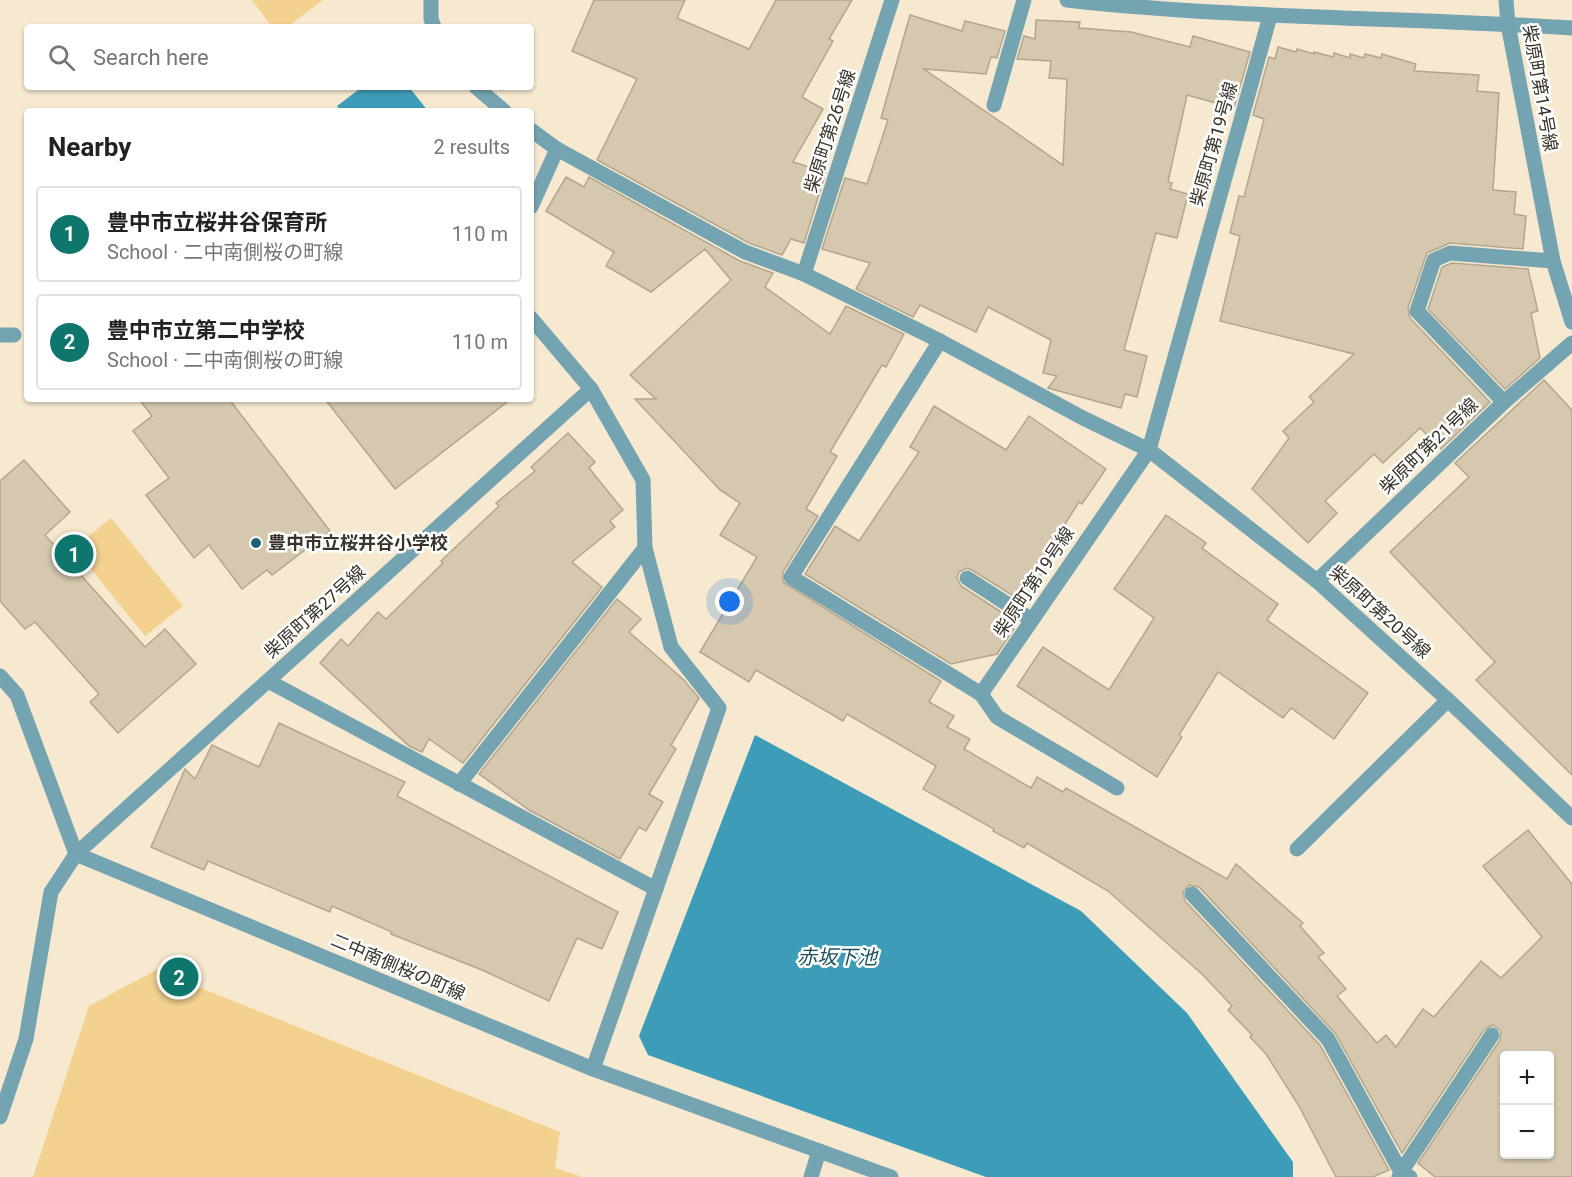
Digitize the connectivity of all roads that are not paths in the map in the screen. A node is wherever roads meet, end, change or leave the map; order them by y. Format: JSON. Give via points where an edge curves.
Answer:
{"nodes":[{"id":1,"x":431,"y":0,"type":"edge"},
{"id":2,"x":892,"y":0,"type":"edge"},
{"id":3,"x":1024,"y":0,"type":"edge"},
{"id":4,"x":1072,"y":0,"type":"edge"},
{"id":5,"x":1506,"y":0,"type":"edge"},
{"id":6,"x":1270,"y":16,"type":"junction"},
{"id":7,"x":433,"y":24,"type":"edge"},
{"id":8,"x":1508,"y":24,"type":"junction"},
{"id":9,"x":1572,"y":28,"type":"edge"},
{"id":10,"x":480,"y":90,"type":"edge"},
{"id":11,"x":994,"y":105,"type":"dead end"},
{"id":12,"x":500,"y":108,"type":"edge"},
{"id":13,"x":534,"y":132,"type":"edge"},
{"id":14,"x":557,"y":149,"type":"junction"},
{"id":15,"x":534,"y":200,"type":"edge"},
{"id":16,"x":1553,"y":261,"type":"junction"},
{"id":17,"x":804,"y":274,"type":"junction"},
{"id":18,"x":534,"y":322,"type":"edge"},
{"id":19,"x":1572,"y":322,"type":"edge"},
{"id":20,"x":940,"y":341,"type":"junction"},
{"id":21,"x":1572,"y":343,"type":"edge"},
{"id":22,"x":591,"y":389,"type":"junction"},
{"id":23,"x":1504,"y":402,"type":"junction"},
{"id":24,"x":1149,"y":450,"type":"junction"},
{"id":25,"x":645,"y":549,"type":"junction"},
{"id":26,"x":967,"y":578,"type":"dead end"},
{"id":27,"x":1317,"y":581,"type":"junction"},
{"id":28,"x":1032,"y":620,"type":"junction"},
{"id":29,"x":0,"y":676,"type":"edge"},
{"id":30,"x":268,"y":681,"type":"junction"},
{"id":31,"x":981,"y":694,"type":"junction"},
{"id":32,"x":1448,"y":700,"type":"junction"},
{"id":33,"x":459,"y":784,"type":"junction"},
{"id":34,"x":1118,"y":788,"type":"dead end"},
{"id":35,"x":1572,"y":818,"type":"edge"},
{"id":36,"x":1298,"y":849,"type":"dead end"},
{"id":37,"x":76,"y":854,"type":"junction"},
{"id":38,"x":656,"y":889,"type":"junction"},
{"id":39,"x":1192,"y":894,"type":"dead end"},
{"id":40,"x":1492,"y":1035,"type":"dead end"},
{"id":41,"x":592,"y":1069,"type":"junction"},
{"id":42,"x":0,"y":1117,"type":"edge"},
{"id":43,"x":819,"y":1151,"type":"junction"},
{"id":44,"x":1404,"y":1175,"type":"edge"},
{"id":45,"x":811,"y":1177,"type":"edge"},
{"id":46,"x":891,"y":1177,"type":"edge"}],
"edges":[{"from":1,"to":7,"type":"street"},
{"from":2,"to":17,"type":"street","name":"柴原町第26号線"},
{"from":3,"to":11,"type":"street"},
{"from":4,"to":6,"type":"street"},
{"from":5,"to":8,"type":"street","name":"柴原町第14号線"},
{"from":6,"to":8,"type":"street"},
{"from":6,"to":24,"type":"street","name":"柴原町第19号線"},
{"from":8,"to":9,"type":"street"},
{"from":8,"to":16,"type":"street","name":"柴原町第14号線"},
{"from":10,"to":12,"type":"street"},
{"from":13,"to":14,"type":"street"},
{"from":14,"to":15,"type":"street"},
{"from":14,"to":17,"type":"street","name":"柴原町第20号線","via":[[745,252]]},
{"from":16,"to":19,"type":"street","name":"柴原町第14号線"},
{"from":16,"to":23,"type":"street","via":[[1450,254],[1434,260],[1417,311]]},
{"from":17,"to":20,"type":"street","name":"柴原町第20号線"},
{"from":18,"to":22,"type":"street"},
{"from":20,"to":24,"type":"street","name":"柴原町第20号線"},
{"from":20,"to":31,"type":"street","via":[[791,577]]},
{"from":21,"to":23,"type":"street","name":"柴原町第21号線"},
{"from":22,"to":25,"type":"street","via":[[643,480]]},
{"from":22,"to":30,"type":"street","name":"柴原町第27号線"},
{"from":23,"to":27,"type":"street","name":"柴原町第21号線"},
{"from":24,"to":27,"type":"street","name":"柴原町第20号線"},
{"from":24,"to":28,"type":"street","name":"柴原町第19号線"},
{"from":25,"to":33,"type":"street"},
{"from":25,"to":38,"type":"street","via":[[670,647],[718,708]]},
{"from":26,"to":28,"type":"street"},
{"from":27,"to":32,"type":"street","name":"柴原町第20号線"},
{"from":28,"to":31,"type":"street","name":"柴原町第19号線"},
{"from":29,"to":37,"type":"street","via":[[17,696]]},
{"from":30,"to":33,"type":"street"},
{"from":30,"to":37,"type":"street","name":"柴原町第27号線"},
{"from":31,"to":34,"type":"street","via":[[997,717]]},
{"from":32,"to":35,"type":"street","name":"柴原町第20号線"},
{"from":32,"to":36,"type":"street"},
{"from":33,"to":38,"type":"street"},
{"from":37,"to":41,"type":"street","name":"二中南側桜の町線"},
{"from":37,"to":42,"type":"street","name":"柴原町第27号線","via":[[51,892],[26,1039]]},
{"from":38,"to":41,"type":"street"},
{"from":39,"to":44,"type":"street","via":[[1328,1039]]},
{"from":40,"to":44,"type":"street"},
{"from":41,"to":43,"type":"street","name":"二中南側桜の町線"},
{"from":43,"to":45,"type":"street"},
{"from":43,"to":46,"type":"street","name":"二中南側桜の町線"}]}
